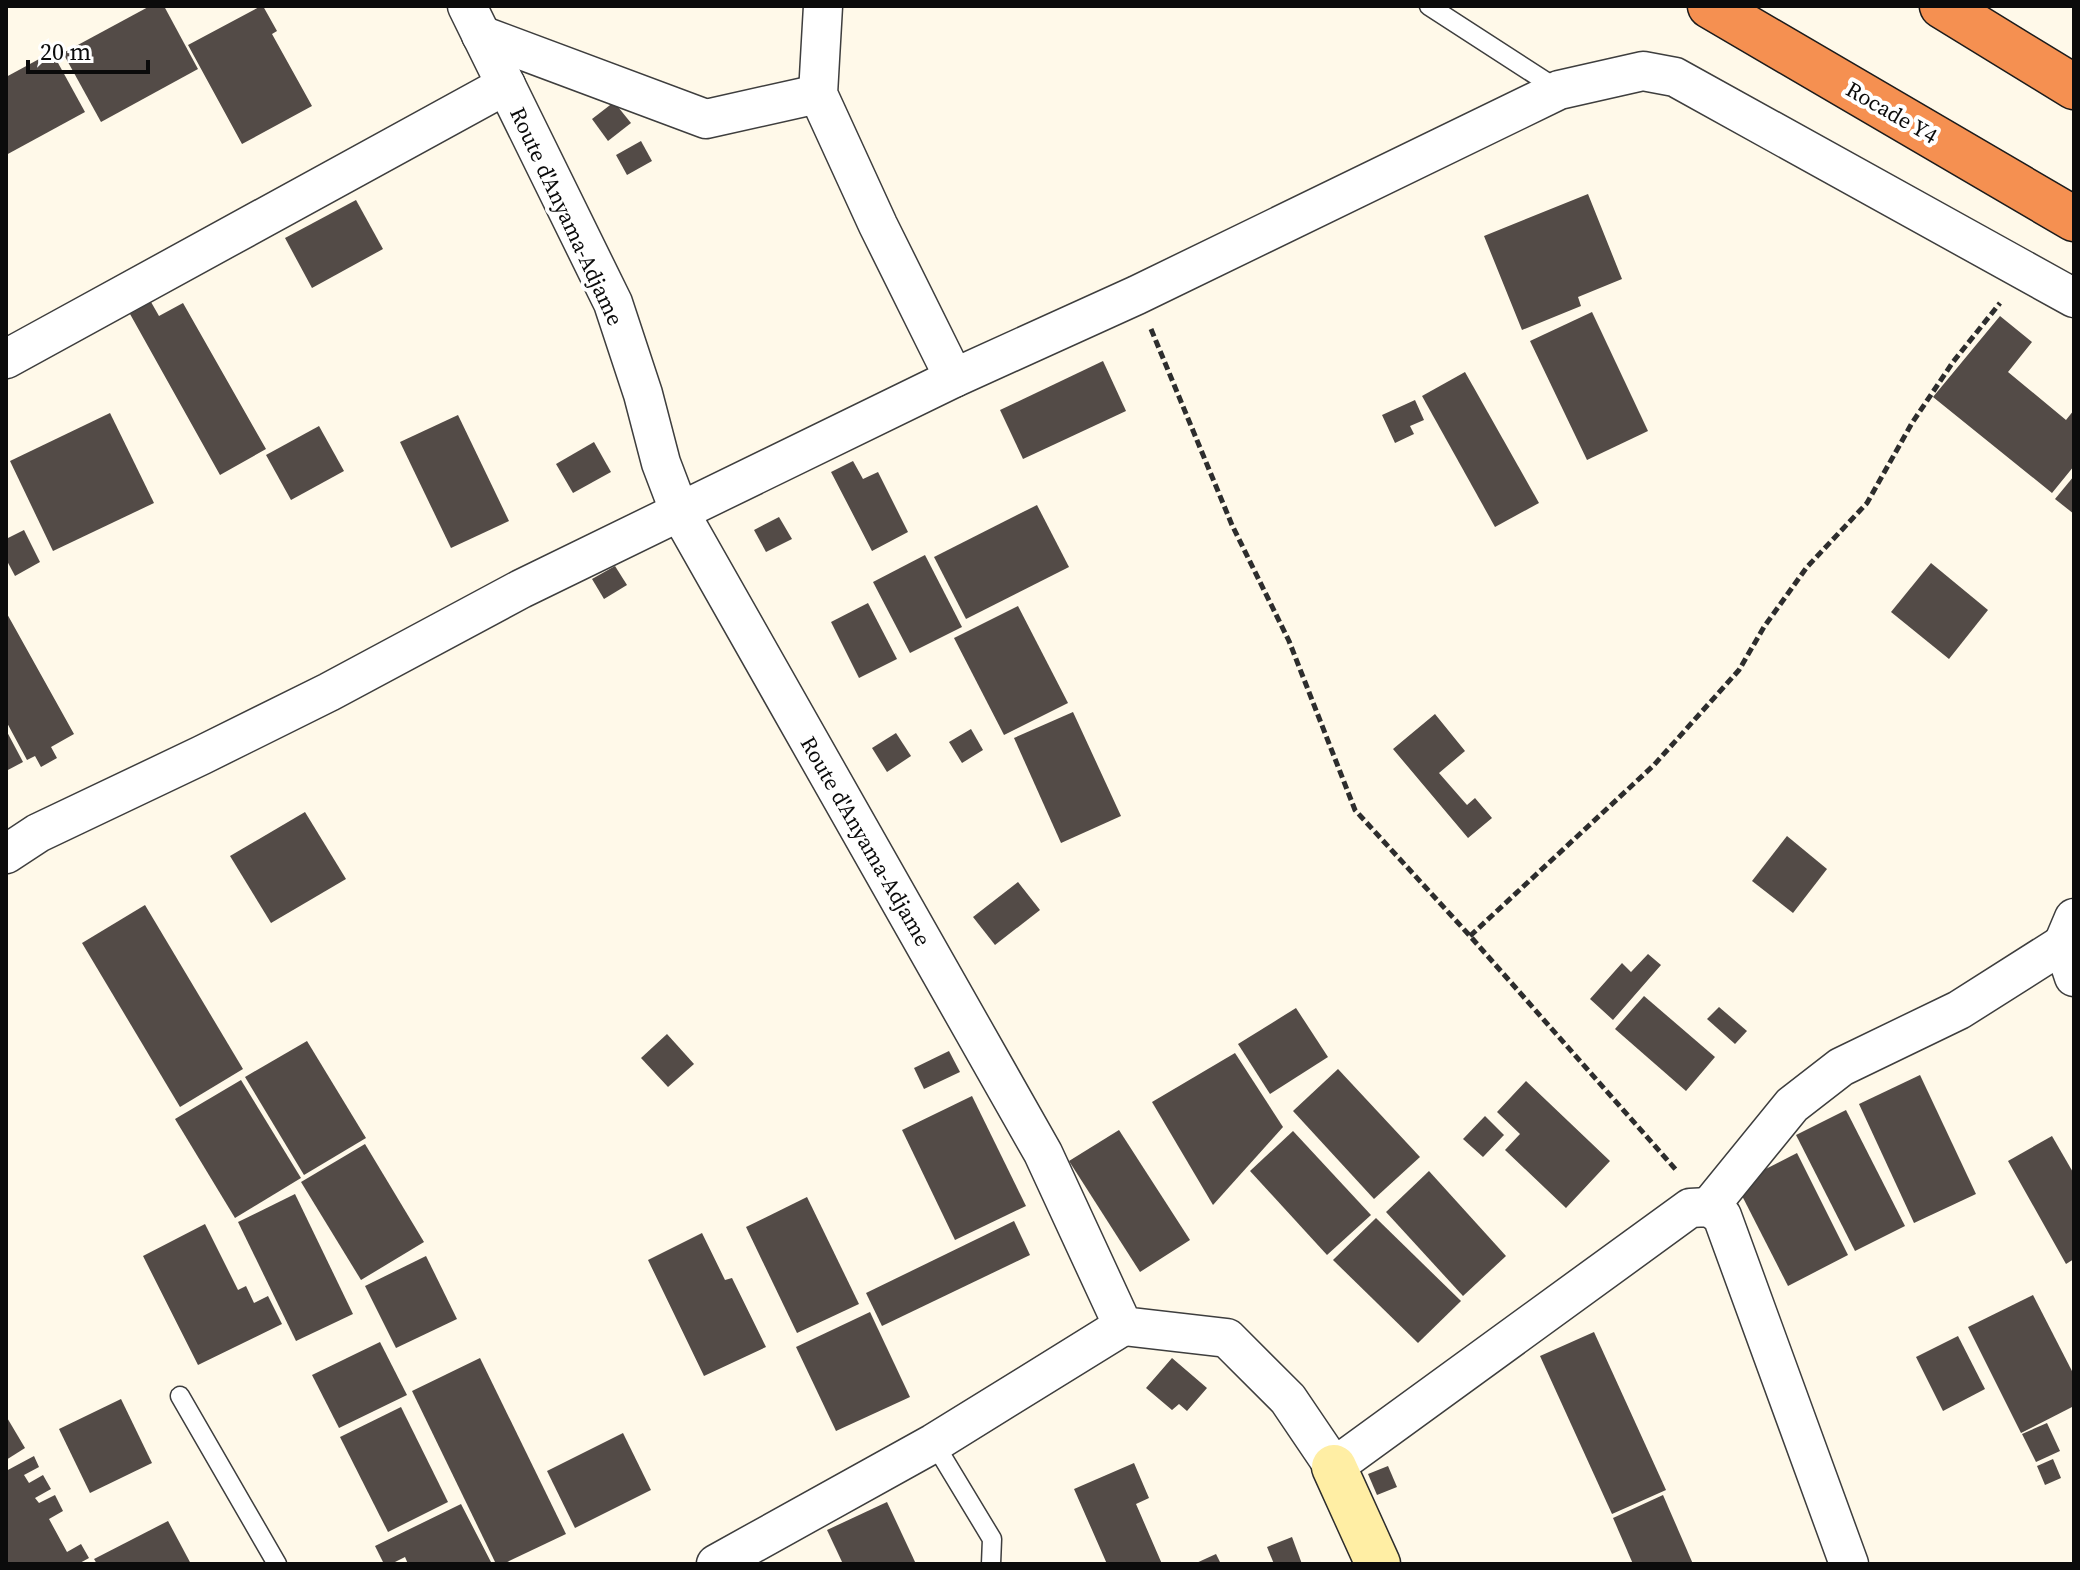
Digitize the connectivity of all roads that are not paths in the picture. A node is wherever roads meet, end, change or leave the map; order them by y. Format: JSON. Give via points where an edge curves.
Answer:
{"nodes":[{"id":1,"x":823,"y":6,"type":"edge"},
{"id":2,"x":1429,"y":6,"type":"edge"},
{"id":3,"x":1710,"y":6,"type":"edge"},
{"id":4,"x":1942,"y":6,"type":"edge"},
{"id":5,"x":474,"y":21,"type":"edge"},
{"id":6,"x":506,"y":85,"type":"junction"},
{"id":7,"x":2074,"y":87,"type":"edge"},
{"id":8,"x":1559,"y":90,"type":"junction"},
{"id":9,"x":818,"y":94,"type":"junction"},
{"id":10,"x":2074,"y":219,"type":"edge"},
{"id":11,"x":2074,"y":298,"type":"edge"},
{"id":12,"x":6,"y":359,"type":"edge"},
{"id":13,"x":954,"y":378,"type":"junction"},
{"id":14,"x":680,"y":513,"type":"junction"},
{"id":15,"x":6,"y":854,"type":"edge"},
{"id":16,"x":2070,"y":946,"type":"edge"},
{"id":17,"x":1709,"y":1207,"type":"junction"},
{"id":18,"x":1123,"y":1326,"type":"junction"},
{"id":19,"x":180,"y":1396,"type":"dead end"},
{"id":20,"x":934,"y":1443,"type":"junction"},
{"id":21,"x":1334,"y":1467,"type":"junction"},
{"id":22,"x":277,"y":1564,"type":"edge"},
{"id":23,"x":716,"y":1564,"type":"edge"},
{"id":24,"x":991,"y":1564,"type":"edge"},
{"id":25,"x":1378,"y":1564,"type":"edge"},
{"id":26,"x":1849,"y":1564,"type":"edge"}],
"edges":[{"from":1,"to":9,"type":"street"},
{"from":2,"to":8,"type":"lane"},
{"from":3,"to":10,"type":"highway","name":"Rocade Y4"},
{"from":4,"to":7,"type":"highway"},
{"from":5,"to":6,"type":"street","name":"Route d'Anyama-Adjame"},
{"from":5,"to":9,"type":"street","via":[[706,119]]},
{"from":6,"to":12,"type":"street"},
{"from":6,"to":14,"type":"street","name":"Route d'Anyama-Adjame","via":[[613,303]]},
{"from":8,"to":11,"type":"street","via":[[1643,71],[1675,77]]},
{"from":8,"to":13,"type":"street"},
{"from":9,"to":13,"type":"street"},
{"from":13,"to":14,"type":"street"},
{"from":14,"to":15,"type":"street","via":[[38,833]]},
{"from":14,"to":18,"type":"street","name":"Route d'Anyama-Adjame","via":[[1043,1153]]},
{"from":16,"to":17,"type":"street","via":[[1959,1010],[1841,1067],[1792,1105]]},
{"from":17,"to":21,"type":"street","via":[[1690,1208]]},
{"from":17,"to":26,"type":"street","via":[[1722,1216]]},
{"from":18,"to":20,"type":"street"},
{"from":18,"to":21,"type":"street","via":[[1227,1338],[1288,1399]]},
{"from":19,"to":22,"type":"lane"},
{"from":20,"to":23,"type":"street"},
{"from":20,"to":24,"type":"lane","via":[[992,1539]]},
{"from":21,"to":25,"type":"street"}]}
